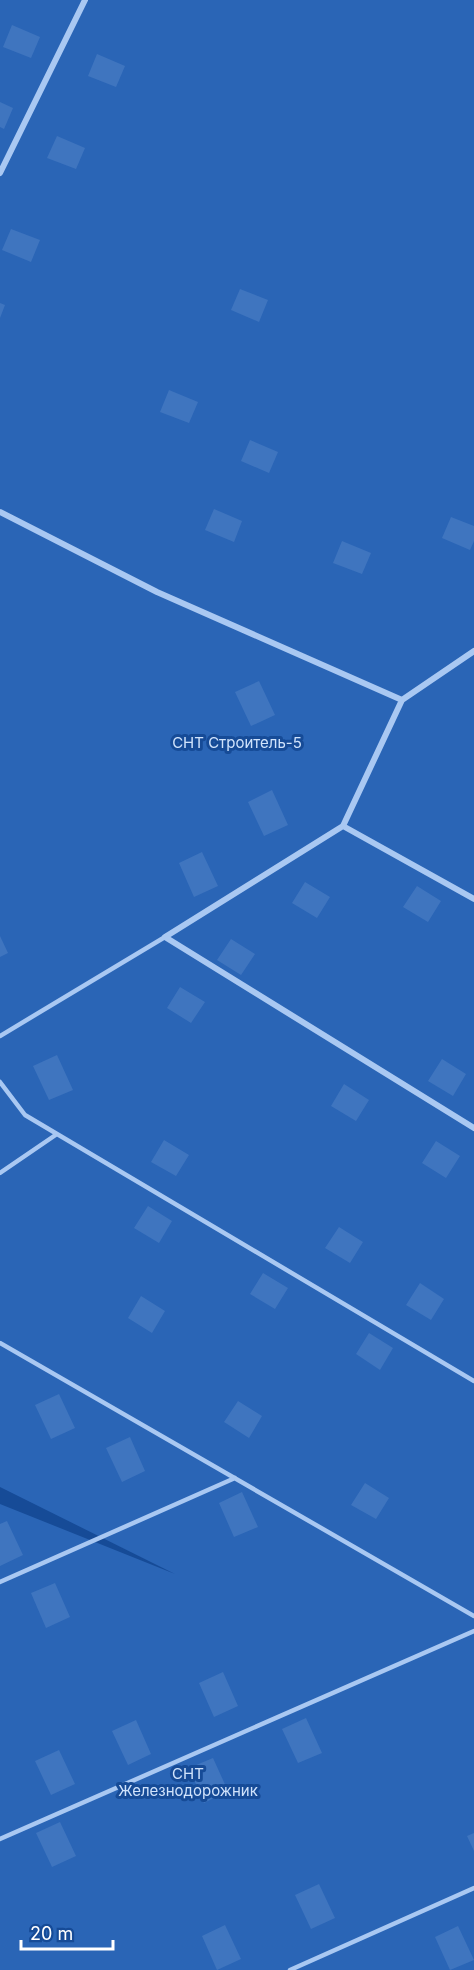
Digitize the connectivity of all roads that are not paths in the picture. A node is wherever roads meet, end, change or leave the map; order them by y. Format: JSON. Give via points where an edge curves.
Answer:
{"nodes":[{"id":1,"x":85,"y":0,"type":"edge"},
{"id":2,"x":0,"y":173,"type":"edge"},
{"id":3,"x":0,"y":512,"type":"edge"},
{"id":4,"x":474,"y":651,"type":"edge"},
{"id":5,"x":402,"y":700,"type":"junction"},
{"id":6,"x":344,"y":826,"type":"junction"},
{"id":7,"x":474,"y":899,"type":"edge"},
{"id":8,"x":165,"y":937,"type":"junction"},
{"id":9,"x":0,"y":1036,"type":"edge"},
{"id":10,"x":0,"y":1082,"type":"edge"},
{"id":11,"x":474,"y":1128,"type":"edge"},
{"id":12,"x":57,"y":1134,"type":"junction"},
{"id":13,"x":0,"y":1173,"type":"edge"},
{"id":14,"x":0,"y":1343,"type":"edge"},
{"id":15,"x":474,"y":1381,"type":"edge"},
{"id":16,"x":235,"y":1478,"type":"junction"},
{"id":17,"x":0,"y":1582,"type":"edge"},
{"id":18,"x":474,"y":1616,"type":"edge"},
{"id":19,"x":474,"y":1630,"type":"edge"},
{"id":20,"x":0,"y":1839,"type":"edge"},
{"id":21,"x":474,"y":1888,"type":"edge"},
{"id":22,"x":290,"y":1970,"type":"edge"}],
"edges":[{"from":1,"to":2,"type":"street"},
{"from":3,"to":5,"type":"street","via":[[157,592]]},
{"from":4,"to":5,"type":"street"},
{"from":5,"to":6,"type":"street"},
{"from":6,"to":7,"type":"street"},
{"from":6,"to":8,"type":"street"},
{"from":8,"to":9,"type":"lane"},
{"from":8,"to":11,"type":"street"},
{"from":10,"to":12,"type":"lane","via":[[25,1115]]},
{"from":12,"to":13,"type":"lane"},
{"from":12,"to":15,"type":"lane"},
{"from":14,"to":16,"type":"lane"},
{"from":16,"to":17,"type":"lane"},
{"from":16,"to":18,"type":"lane"},
{"from":19,"to":20,"type":"lane"},
{"from":21,"to":22,"type":"lane"}]}
